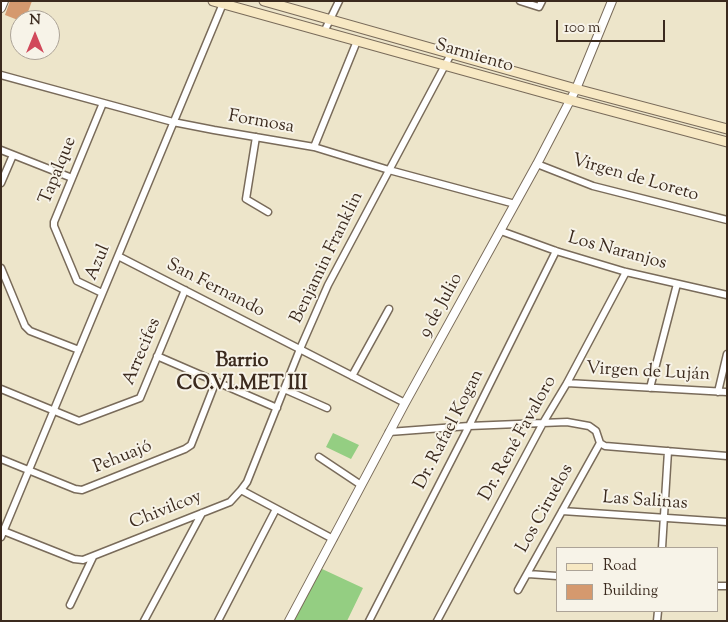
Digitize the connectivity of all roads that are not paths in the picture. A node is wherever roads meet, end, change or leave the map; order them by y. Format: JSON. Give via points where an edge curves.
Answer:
{"nodes":[{"id":1,"x":4,"y":1,"type":"edge"},
{"id":2,"x":213,"y":1,"type":"edge"},
{"id":3,"x":264,"y":1,"type":"edge"},
{"id":4,"x":339,"y":1,"type":"edge"},
{"id":5,"x":520,"y":1,"type":"edge"},
{"id":6,"x":612,"y":1,"type":"edge"},
{"id":7,"x":223,"y":3,"type":"edge"},
{"id":8,"x":540,"y":4,"type":"edge"},
{"id":9,"x":1,"y":7,"type":"edge"},
{"id":10,"x":330,"y":20,"type":"junction"},
{"id":11,"x":324,"y":32,"type":"junction"},
{"id":12,"x":357,"y":41,"type":"junction"},
{"id":13,"x":451,"y":54,"type":"junction"},
{"id":14,"x":445,"y":66,"type":"junction"},
{"id":15,"x":1,"y":75,"type":"edge"},
{"id":16,"x":576,"y":89,"type":"junction"},
{"id":17,"x":570,"y":100,"type":"junction"},
{"id":18,"x":103,"y":103,"type":"junction"},
{"id":19,"x":174,"y":122,"type":"junction"},
{"id":20,"x":727,"y":129,"type":"edge"},
{"id":21,"x":256,"y":137,"type":"junction"},
{"id":22,"x":727,"y":142,"type":"edge"},
{"id":23,"x":314,"y":147,"type":"junction"},
{"id":24,"x":1,"y":150,"type":"edge"},
{"id":25,"x":13,"y":155,"type":"junction"},
{"id":26,"x":537,"y":164,"type":"junction"},
{"id":27,"x":389,"y":170,"type":"junction"},
{"id":28,"x":72,"y":178,"type":"junction"},
{"id":29,"x":1,"y":183,"type":"edge"},
{"id":30,"x":515,"y":204,"type":"junction"},
{"id":31,"x":268,"y":212,"type":"dead end"},
{"id":32,"x":727,"y":220,"type":"edge"},
{"id":33,"x":501,"y":231,"type":"junction"},
{"id":34,"x":556,"y":251,"type":"junction"},
{"id":35,"x":118,"y":256,"type":"junction"},
{"id":36,"x":1,"y":268,"type":"edge"},
{"id":37,"x":626,"y":272,"type":"junction"},
{"id":38,"x":677,"y":284,"type":"junction"},
{"id":39,"x":185,"y":290,"type":"junction"},
{"id":40,"x":102,"y":293,"type":"junction"},
{"id":41,"x":727,"y":295,"type":"edge"},
{"id":42,"x":389,"y":309,"type":"dead end"},
{"id":43,"x":300,"y":349,"type":"junction"},
{"id":44,"x":79,"y":350,"type":"junction"},
{"id":45,"x":727,"y":354,"type":"edge"},
{"id":46,"x":157,"y":356,"type":"junction"},
{"id":47,"x":352,"y":376,"type":"junction"},
{"id":48,"x":216,"y":381,"type":"junction"},
{"id":49,"x":567,"y":383,"type":"junction"},
{"id":50,"x":650,"y":388,"type":"junction"},
{"id":51,"x":1,"y":389,"type":"edge"},
{"id":52,"x":284,"y":389,"type":"junction"},
{"id":53,"x":718,"y":392,"type":"junction"},
{"id":54,"x":727,"y":392,"type":"edge"},
{"id":55,"x":405,"y":403,"type":"junction"},
{"id":56,"x":277,"y":408,"type":"junction"},
{"id":57,"x":327,"y":408,"type":"dead end"},
{"id":58,"x":54,"y":411,"type":"junction"},
{"id":59,"x":543,"y":423,"type":"junction"},
{"id":60,"x":469,"y":426,"type":"junction"},
{"id":61,"x":389,"y":432,"type":"junction"},
{"id":62,"x":600,"y":443,"type":"junction"},
{"id":63,"x":668,"y":452,"type":"junction"},
{"id":64,"x":727,"y":456,"type":"edge"},
{"id":65,"x":319,"y":457,"type":"dead end"},
{"id":66,"x":1,"y":459,"type":"edge"},
{"id":67,"x":29,"y":470,"type":"junction"},
{"id":68,"x":247,"y":482,"type":"joint"},
{"id":69,"x":361,"y":485,"type":"junction"},
{"id":70,"x":241,"y":490,"type":"junction"},
{"id":71,"x":276,"y":509,"type":"junction"},
{"id":72,"x":562,"y":511,"type":"junction"},
{"id":73,"x":202,"y":513,"type":"junction"},
{"id":74,"x":664,"y":518,"type":"junction"},
{"id":75,"x":727,"y":522,"type":"edge"},
{"id":76,"x":2,"y":533,"type":"edge"},
{"id":77,"x":333,"y":539,"type":"junction"},
{"id":78,"x":662,"y":547,"type":"edge"},
{"id":79,"x":93,"y":557,"type":"junction"},
{"id":80,"x":528,"y":574,"type":"junction"},
{"id":81,"x":556,"y":576,"type":"edge"},
{"id":82,"x":518,"y":590,"type":"dead end"},
{"id":83,"x":70,"y":606,"type":"dead end"},
{"id":84,"x":144,"y":621,"type":"edge"},
{"id":85,"x":218,"y":621,"type":"edge"},
{"id":86,"x":289,"y":621,"type":"edge"},
{"id":87,"x":369,"y":621,"type":"edge"},
{"id":88,"x":437,"y":621,"type":"edge"}],
"edges":[{"from":1,"to":9,"type":"street"},
{"from":2,"to":7,"type":"main road","name":"Sarmiento"},
{"from":3,"to":10,"type":"main road","name":"Sarmiento"},
{"from":4,"to":10,"type":"street"},
{"from":5,"to":8,"type":"street"},
{"from":6,"to":16,"type":"street","name":"9 de Julio"},
{"from":7,"to":11,"type":"main road","name":"Sarmiento"},
{"from":7,"to":19,"type":"street","name":"Azul"},
{"from":10,"to":11,"type":"street"},
{"from":10,"to":13,"type":"main road","name":"Sarmiento"},
{"from":11,"to":12,"type":"main road","name":"Sarmiento"},
{"from":12,"to":14,"type":"main road","name":"Sarmiento"},
{"from":12,"to":23,"type":"street"},
{"from":13,"to":14,"type":"street","name":"Benjamin Franklin"},
{"from":13,"to":16,"type":"main road","name":"Sarmiento"},
{"from":14,"to":17,"type":"main road","name":"Sarmiento"},
{"from":14,"to":27,"type":"street","name":"Benjamin Franklin"},
{"from":15,"to":18,"type":"street","name":"Formosa"},
{"from":16,"to":17,"type":"street","name":"9 de Julio"},
{"from":16,"to":20,"type":"main road","name":"Sarmiento"},
{"from":17,"to":22,"type":"main road","name":"Sarmiento"},
{"from":17,"to":26,"type":"street","name":"9 de Julio"},
{"from":18,"to":19,"type":"street","name":"Formosa"},
{"from":18,"to":28,"type":"street","name":"Tapalque"},
{"from":19,"to":21,"type":"street","name":"Formosa"},
{"from":19,"to":35,"type":"street","name":"Azul"},
{"from":21,"to":23,"type":"street","name":"Formosa"},
{"from":21,"to":31,"type":"street","via":[[246,199]]},
{"from":23,"to":27,"type":"street","name":"Formosa"},
{"from":24,"to":25,"type":"street"},
{"from":25,"to":28,"type":"street"},
{"from":25,"to":29,"type":"street"},
{"from":26,"to":30,"type":"street","name":"9 de Julio"},
{"from":26,"to":32,"type":"street","name":"Virgen de Loreto","via":[[593,186]]},
{"from":27,"to":30,"type":"street","name":"Formosa"},
{"from":27,"to":43,"type":"street","name":"Benjamin Franklin","via":[[328,285]]},
{"from":28,"to":40,"type":"street","name":"Tapalque","via":[[54,226],[77,281]]},
{"from":30,"to":33,"type":"street","name":"9 de Julio"},
{"from":33,"to":34,"type":"street","name":"Los Naranjos"},
{"from":33,"to":55,"type":"street","name":"9 de Julio"},
{"from":34,"to":37,"type":"street","name":"Los Naranjos"},
{"from":34,"to":60,"type":"street","name":"Dr. Rafael Kogan"},
{"from":35,"to":39,"type":"street","name":"San Fernando"},
{"from":35,"to":40,"type":"street","name":"Azul"},
{"from":36,"to":44,"type":"street","via":[[25,326],[30,331]]},
{"from":37,"to":38,"type":"street","name":"Los Naranjos"},
{"from":37,"to":49,"type":"street","name":"Dr. René Favaloro"},
{"from":38,"to":41,"type":"street","name":"Los Naranjos"},
{"from":38,"to":50,"type":"street"},
{"from":39,"to":43,"type":"street","name":"San Fernando"},
{"from":39,"to":46,"type":"street","name":"Arrecifes"},
{"from":40,"to":44,"type":"street","name":"Azul"},
{"from":42,"to":47,"type":"street"},
{"from":43,"to":47,"type":"street","name":"San Fernando"},
{"from":43,"to":52,"type":"street","name":"Benjamin Franklin"},
{"from":44,"to":58,"type":"street","name":"Azul"},
{"from":45,"to":53,"type":"street"},
{"from":46,"to":48,"type":"street"},
{"from":46,"to":58,"type":"street","name":"Arrecifes","via":[[140,398],[78,421]]},
{"from":47,"to":55,"type":"street","name":"San Fernando"},
{"from":48,"to":56,"type":"street"},
{"from":48,"to":67,"type":"street","name":"Pehuajó","via":[[191,445],[185,449],[82,490]]},
{"from":49,"to":50,"type":"street","name":"Virgen de Luján"},
{"from":49,"to":59,"type":"street","name":"Dr. René Favaloro"},
{"from":50,"to":53,"type":"street","name":"Virgen de Luján"},
{"from":51,"to":58,"type":"street","name":"Arrecifes"},
{"from":52,"to":56,"type":"street","name":"Benjamin Franklin"},
{"from":52,"to":57,"type":"street"},
{"from":53,"to":54,"type":"street","name":"Virgen de Luján"},
{"from":55,"to":61,"type":"street","name":"9 de Julio"},
{"from":56,"to":68,"type":"street","name":"Benjamin Franklin"},
{"from":58,"to":67,"type":"street","name":"Azul"},
{"from":59,"to":60,"type":"street"},
{"from":59,"to":62,"type":"street","via":[[567,422],[589,426],[596,431]]},
{"from":59,"to":88,"type":"street","name":"Dr. René Favaloro"},
{"from":60,"to":61,"type":"street"},
{"from":60,"to":87,"type":"street","name":"Dr. Rafael Kogan"},
{"from":61,"to":69,"type":"street","name":"9 de Julio"},
{"from":62,"to":63,"type":"street"},
{"from":62,"to":72,"type":"street","name":"Los Ciruelos"},
{"from":63,"to":64,"type":"street"},
{"from":63,"to":74,"type":"street"},
{"from":65,"to":69,"type":"street"},
{"from":66,"to":67,"type":"street","name":"Pehuajó"},
{"from":67,"to":76,"type":"street","name":"Azul"},
{"from":68,"to":70,"type":"street","name":"Chivilcoy"},
{"from":69,"to":77,"type":"street","name":"9 de Julio"},
{"from":70,"to":71,"type":"street"},
{"from":70,"to":73,"type":"street","name":"Chivilcoy","via":[[230,502]]},
{"from":71,"to":77,"type":"street"},
{"from":71,"to":85,"type":"street"},
{"from":72,"to":74,"type":"street","name":"Las Salinas"},
{"from":72,"to":80,"type":"street","name":"Los Ciruelos"},
{"from":73,"to":79,"type":"street","name":"Chivilcoy"},
{"from":73,"to":84,"type":"street"},
{"from":74,"to":75,"type":"street","name":"Las Salinas"},
{"from":74,"to":78,"type":"street"},
{"from":76,"to":79,"type":"street","name":"Chivilcoy","via":[[74,559]]},
{"from":77,"to":86,"type":"street","name":"9 de Julio"},
{"from":79,"to":83,"type":"street"},
{"from":80,"to":81,"type":"street"},
{"from":80,"to":82,"type":"street","name":"Los Ciruelos"}]}
